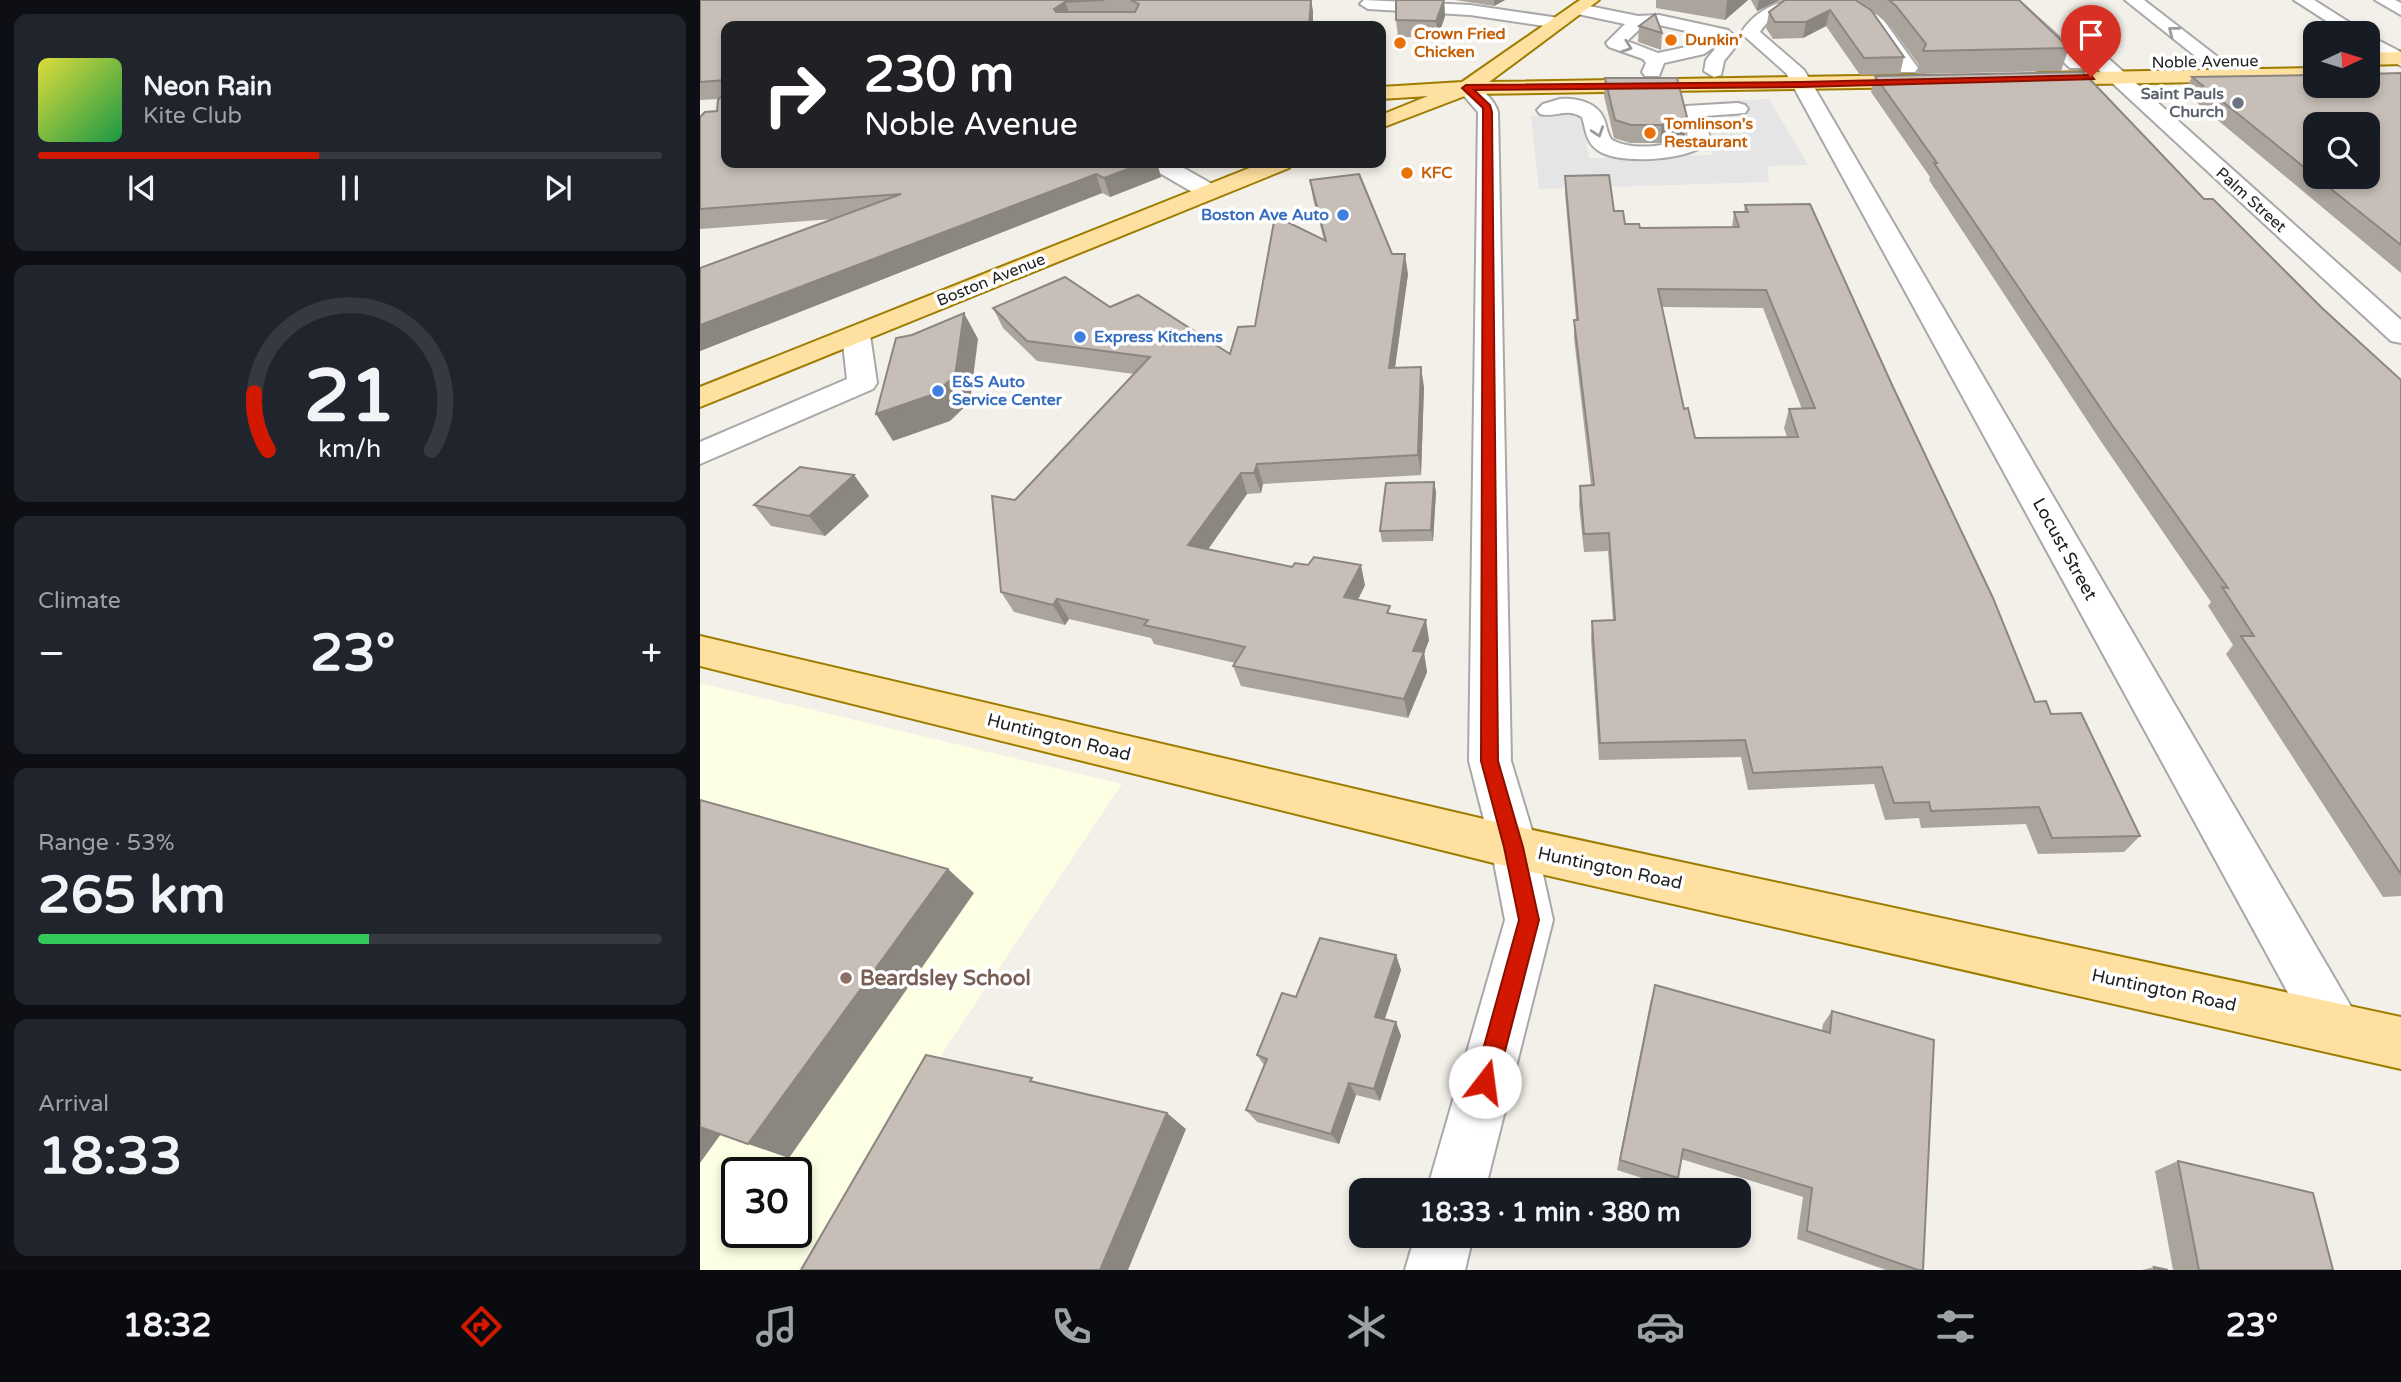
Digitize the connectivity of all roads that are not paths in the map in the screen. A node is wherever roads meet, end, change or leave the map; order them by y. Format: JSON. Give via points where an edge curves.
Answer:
{"nodes":[{"id":1,"x":1540,"y":0,"type":"edge"},
{"id":2,"x":2007,"y":0,"type":"edge"},
{"id":3,"x":2133,"y":0,"type":"edge"},
{"id":4,"x":2302,"y":0,"type":"edge"},
{"id":5,"x":2383,"y":0,"type":"edge"},
{"id":6,"x":1585,"y":4,"type":"edge"},
{"id":7,"x":1840,"y":6,"type":"edge"},
{"id":8,"x":1859,"y":10,"type":"edge"},
{"id":9,"x":2401,"y":10,"type":"edge"},
{"id":10,"x":1512,"y":16,"type":"junction"},
{"id":11,"x":1645,"y":20,"type":"junction"},
{"id":12,"x":2337,"y":21,"type":"edge"},
{"id":13,"x":1553,"y":27,"type":"junction"},
{"id":14,"x":2380,"y":48,"type":"edge"},
{"id":15,"x":2303,"y":60,"type":"edge"},
{"id":16,"x":2380,"y":60,"type":"edge"},
{"id":17,"x":1656,"y":62,"type":"junction"},
{"id":18,"x":2213,"y":62,"type":"junction"},
{"id":19,"x":2400,"y":62,"type":"edge"},
{"id":20,"x":1716,"y":64,"type":"junction"},
{"id":21,"x":2077,"y":64,"type":"junction"},
{"id":22,"x":1908,"y":68,"type":"junction"},
{"id":23,"x":2380,"y":69,"type":"edge"},
{"id":24,"x":2109,"y":70,"type":"junction"},
{"id":25,"x":2303,"y":74,"type":"edge"},
{"id":26,"x":2231,"y":75,"type":"junction"},
{"id":27,"x":1798,"y":77,"type":"junction"},
{"id":28,"x":1386,"y":79,"type":"edge"},
{"id":29,"x":1477,"y":80,"type":"junction"},
{"id":30,"x":1386,"y":92,"type":"edge"},
{"id":31,"x":1547,"y":110,"type":"dead end"},
{"id":32,"x":1738,"y":110,"type":"dead end"},
{"id":33,"x":1386,"y":120,"type":"edge"},
{"id":34,"x":1168,"y":168,"type":"edge"},
{"id":35,"x":1269,"y":168,"type":"edge"},
{"id":36,"x":1209,"y":192,"type":"junction"},
{"id":37,"x":856,"y":335,"type":"junction"},
{"id":38,"x":2401,"y":335,"type":"edge"},
{"id":39,"x":700,"y":398,"type":"edge"},
{"id":40,"x":700,"y":454,"type":"edge"},
{"id":41,"x":700,"y":651,"type":"edge"},
{"id":42,"x":1514,"y":847,"type":"junction"},
{"id":43,"x":2335,"y":1028,"type":"junction"},
{"id":44,"x":2401,"y":1044,"type":"edge"},
{"id":45,"x":1460,"y":1178,"type":"edge"},
{"id":46,"x":1441,"y":1248,"type":"edge"},
{"id":47,"x":1435,"y":1270,"type":"edge"}],
"edges":[{"from":1,"to":10,"type":"street"},
{"from":2,"to":21,"type":"street"},
{"from":18,"to":3,"type":"street","one_way":true},
{"from":4,"to":12,"type":"street"},
{"from":5,"to":9,"type":"street"},
{"from":6,"to":11,"type":"street"},
{"from":6,"to":13,"type":"main road"},
{"from":7,"to":27,"type":"street","via":[[1816,2],[1784,6],[1750,29]]},
{"from":8,"to":22,"type":"street","via":[[1877,22]]},
{"from":10,"to":13,"type":"street"},
{"from":10,"to":13,"type":"street","via":[[1421,6],[1368,13],[1474,25]]},
{"from":11,"to":17,"type":"street","one_way":true,"via":[[1615,43],[1646,53]]},
{"from":11,"to":17,"type":"street","via":[[1713,37],[1703,49]]},
{"from":11,"to":20,"type":"street","via":[[1721,34],[1727,38],[1727,46]]},
{"from":13,"to":29,"type":"main road"},
{"from":14,"to":19,"type":"street"},
{"from":15,"to":18,"type":"main road","name":"Noble Avenue"},
{"from":16,"to":19,"type":"main road"},
{"from":17,"to":20,"type":"main road"},
{"from":17,"to":29,"type":"main road"},
{"from":18,"to":24,"type":"main road","name":"Noble Avenue"},
{"from":18,"to":26,"type":"street"},
{"from":19,"to":23,"type":"main road"},
{"from":20,"to":27,"type":"main road"},
{"from":21,"to":24,"type":"main road","name":"Noble Avenue"},
{"from":21,"to":24,"type":"main road","name":"Noble Avenue","via":[[2024,72]]},
{"from":22,"to":27,"type":"main road"},
{"from":22,"to":27,"type":"main road","via":[[1937,74]]},
{"from":24,"to":26,"type":"main road","name":"Noble Avenue"},
{"from":24,"to":38,"type":"street","name":"Palm Street"},
{"from":25,"to":26,"type":"main road","name":"Noble Avenue"},
{"from":27,"to":29,"type":"main road"},
{"from":27,"to":43,"type":"street","name":"Locust Street"},
{"from":28,"to":29,"type":"main road"},
{"from":29,"to":30,"type":"main road"},
{"from":29,"to":33,"type":"main road"},
{"from":29,"to":42,"type":"street","via":[[1488,112],[1490,761]]},
{"from":31,"to":32,"type":"street","one_way":true,"via":[[1555,105],[1586,108],[1599,141],[1619,152],[1692,146],[1699,140],[1693,110]]},
{"from":34,"to":36,"type":"street"},
{"from":35,"to":36,"type":"main road","name":"Boston Avenue"},
{"from":36,"to":37,"type":"main road","name":"Boston Avenue"},
{"from":37,"to":39,"type":"main road","name":"Boston Avenue"},
{"from":37,"to":40,"type":"street","via":[[862,383]]},
{"from":41,"to":42,"type":"main road","name":"Huntington Road"},
{"from":42,"to":43,"type":"main road","name":"Huntington Road"},
{"from":42,"to":45,"type":"street","via":[[1529,920]]},
{"from":43,"to":44,"type":"main road","name":"Huntington Road"},
{"from":46,"to":47,"type":"street"}]}
